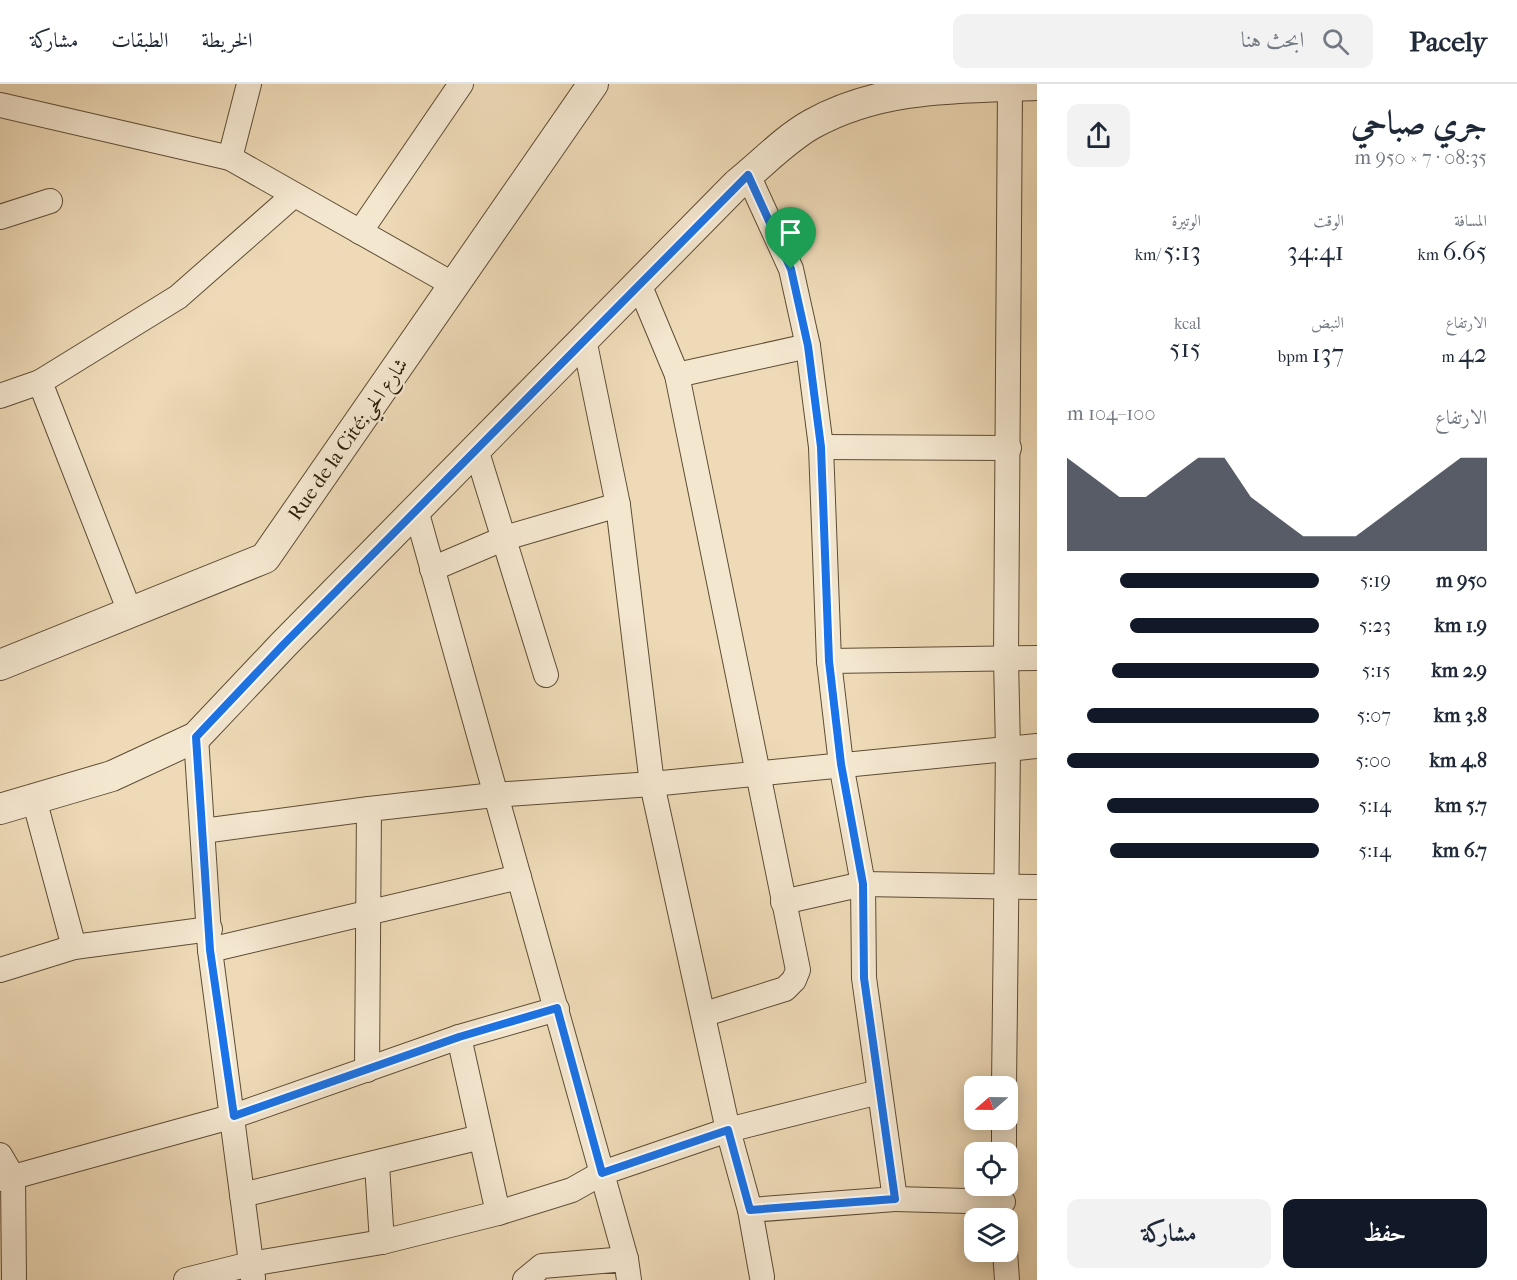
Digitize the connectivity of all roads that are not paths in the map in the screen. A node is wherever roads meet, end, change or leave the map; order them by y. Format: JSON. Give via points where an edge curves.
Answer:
{"nodes":[{"id":1,"x":249,"y":84,"type":"edge"},
{"id":2,"x":462,"y":84,"type":"edge"},
{"id":3,"x":593,"y":84,"type":"edge"},
{"id":4,"x":1023,"y":86,"type":"edge"},
{"id":5,"x":0,"y":105,"type":"edge"},
{"id":6,"x":230,"y":158,"type":"junction"},
{"id":7,"x":748,"y":175,"type":"junction"},
{"id":8,"x":294,"y":195,"type":"junction"},
{"id":9,"x":50,"y":201,"type":"dead end"},
{"id":10,"x":0,"y":217,"type":"edge"},
{"id":11,"x":360,"y":232,"type":"junction"},
{"id":12,"x":639,"y":284,"type":"junction"},
{"id":13,"x":454,"y":285,"type":"junction"},
{"id":14,"x":584,"y":339,"type":"junction"},
{"id":15,"x":808,"y":346,"type":"junction"},
{"id":16,"x":677,"y":375,"type":"junction"},
{"id":17,"x":39,"y":382,"type":"junction"},
{"id":18,"x":0,"y":396,"type":"edge"},
{"id":19,"x":821,"y":447,"type":"junction"},
{"id":20,"x":1009,"y":448,"type":"junction"},
{"id":21,"x":476,"y":449,"type":"junction"},
{"id":22,"x":618,"y":505,"type":"junction"},
{"id":23,"x":416,"y":510,"type":"junction"},
{"id":24,"x":505,"y":538,"type":"junction"},
{"id":25,"x":432,"y":569,"type":"junction"},
{"id":26,"x":130,"y":612,"type":"junction"},
{"id":27,"x":1006,"y":658,"type":"junction"},
{"id":28,"x":1037,"y":658,"type":"edge"},
{"id":29,"x":829,"y":661,"type":"junction"},
{"id":30,"x":0,"y":665,"type":"edge"},
{"id":31,"x":546,"y":675,"type":"dead end"},
{"id":32,"x":196,"y":737,"type":"junction"},
{"id":33,"x":1037,"y":746,"type":"edge"},
{"id":34,"x":1008,"y":750,"type":"junction"},
{"id":35,"x":841,"y":764,"type":"junction"},
{"id":36,"x":756,"y":772,"type":"junction"},
{"id":37,"x":652,"y":784,"type":"junction"},
{"id":38,"x":494,"y":795,"type":"junction"},
{"id":39,"x":34,"y":799,"type":"junction"},
{"id":40,"x":369,"y":808,"type":"junction"},
{"id":41,"x":0,"y":810,"type":"edge"},
{"id":42,"x":203,"y":831,"type":"junction"},
{"id":43,"x":519,"y":877,"type":"junction"},
{"id":44,"x":863,"y":884,"type":"junction"},
{"id":45,"x":1006,"y":886,"type":"junction"},
{"id":46,"x":1037,"y":887,"type":"edge"},
{"id":47,"x":783,"y":902,"type":"junction"},
{"id":48,"x":368,"y":910,"type":"junction"},
{"id":49,"x":210,"y":940,"type":"junction"},
{"id":50,"x":74,"y":947,"type":"junction"},
{"id":51,"x":0,"y":970,"type":"edge"},
{"id":52,"x":557,"y":1008,"type":"junction"},
{"id":53,"x":705,"y":1014,"type":"junction"},
{"id":54,"x":459,"y":1037,"type":"junction"},
{"id":55,"x":367,"y":1070,"type":"junction"},
{"id":56,"x":1004,"y":1076,"type":"edge"},
{"id":57,"x":879,"y":1092,"type":"junction"},
{"id":58,"x":234,"y":1116,"type":"junction"},
{"id":59,"x":728,"y":1130,"type":"junction"},
{"id":60,"x":481,"y":1137,"type":"junction"},
{"id":61,"x":0,"y":1155,"type":"edge"},
{"id":62,"x":377,"y":1165,"type":"junction"},
{"id":63,"x":602,"y":1173,"type":"junction"},
{"id":64,"x":7,"y":1178,"type":"edge"},
{"id":65,"x":243,"y":1195,"type":"junction"},
{"id":66,"x":895,"y":1199,"type":"junction"},
{"id":67,"x":1004,"y":1202,"type":"edge"},
{"id":68,"x":750,"y":1210,"type":"junction"},
{"id":69,"x":498,"y":1213,"type":"junction"},
{"id":70,"x":382,"y":1242,"type":"junction"},
{"id":71,"x":1005,"y":1262,"type":"edge"},
{"id":72,"x":627,"y":1269,"type":"edge"},
{"id":73,"x":252,"y":1272,"type":"edge"},
{"id":74,"x":760,"y":1279,"type":"edge"},
{"id":75,"x":14,"y":1280,"type":"edge"},
{"id":76,"x":186,"y":1280,"type":"edge"},
{"id":77,"x":525,"y":1280,"type":"edge"},
{"id":78,"x":1006,"y":1280,"type":"edge"}],
"edges":[{"from":1,"to":6,"type":"street"},
{"from":2,"to":11,"type":"street"},
{"from":3,"to":13,"type":"street","name":"Rue de la Cité;شارع الحي"},
{"from":4,"to":7,"type":"street","via":[[930,89],[871,99],[812,124]]},
{"from":4,"to":20,"type":"street"},
{"from":5,"to":6,"type":"street"},
{"from":6,"to":8,"type":"street"},
{"from":7,"to":12,"type":"street"},
{"from":7,"to":15,"type":"street","via":[[791,269]]},
{"from":8,"to":11,"type":"street"},
{"from":8,"to":17,"type":"street","via":[[178,297]]},
{"from":9,"to":10,"type":"street"},
{"from":11,"to":13,"type":"street"},
{"from":12,"to":14,"type":"street"},
{"from":12,"to":16,"type":"street"},
{"from":13,"to":26,"type":"street","name":"Rue de la Cité;شارع الحي","via":[[265,558]]},
{"from":14,"to":21,"type":"street"},
{"from":14,"to":22,"type":"street"},
{"from":15,"to":16,"type":"street"},
{"from":15,"to":19,"type":"street"},
{"from":16,"to":36,"type":"street"},
{"from":17,"to":18,"type":"street"},
{"from":17,"to":26,"type":"street"},
{"from":19,"to":20,"type":"street"},
{"from":19,"to":29,"type":"street"},
{"from":20,"to":27,"type":"street"},
{"from":21,"to":23,"type":"street"},
{"from":21,"to":24,"type":"street"},
{"from":22,"to":24,"type":"street"},
{"from":22,"to":37,"type":"street"},
{"from":23,"to":25,"type":"street"},
{"from":23,"to":32,"type":"street"},
{"from":24,"to":25,"type":"street"},
{"from":24,"to":31,"type":"street"},
{"from":25,"to":38,"type":"street"},
{"from":26,"to":30,"type":"street","name":"Rue de la Cité;شارع الحي"},
{"from":27,"to":28,"type":"street"},
{"from":27,"to":29,"type":"street"},
{"from":27,"to":34,"type":"street"},
{"from":29,"to":35,"type":"street"},
{"from":32,"to":39,"type":"street","via":[[112,776]]},
{"from":32,"to":42,"type":"street"},
{"from":33,"to":34,"type":"street"},
{"from":34,"to":35,"type":"street"},
{"from":34,"to":45,"type":"street"},
{"from":35,"to":36,"type":"street"},
{"from":35,"to":44,"type":"street"},
{"from":36,"to":37,"type":"street"},
{"from":36,"to":47,"type":"street"},
{"from":37,"to":38,"type":"street"},
{"from":37,"to":53,"type":"street"},
{"from":38,"to":40,"type":"street"},
{"from":38,"to":43,"type":"street"},
{"from":39,"to":41,"type":"street"},
{"from":39,"to":50,"type":"street"},
{"from":40,"to":42,"type":"street"},
{"from":40,"to":48,"type":"street"},
{"from":42,"to":49,"type":"street"},
{"from":43,"to":48,"type":"street"},
{"from":43,"to":52,"type":"street"},
{"from":44,"to":45,"type":"street"},
{"from":44,"to":47,"type":"street"},
{"from":44,"to":57,"type":"street","via":[[864,978]]},
{"from":45,"to":46,"type":"street"},
{"from":45,"to":56,"type":"street"},
{"from":47,"to":53,"type":"street","via":[[798,970],[794,980],[785,989]]},
{"from":48,"to":49,"type":"street"},
{"from":48,"to":55,"type":"street"},
{"from":49,"to":50,"type":"street"},
{"from":49,"to":58,"type":"street"},
{"from":50,"to":51,"type":"street"},
{"from":52,"to":54,"type":"street"},
{"from":52,"to":63,"type":"street"},
{"from":53,"to":59,"type":"street"},
{"from":54,"to":55,"type":"street"},
{"from":54,"to":60,"type":"street"},
{"from":55,"to":58,"type":"street"},
{"from":57,"to":59,"type":"street"},
{"from":57,"to":66,"type":"street"},
{"from":58,"to":64,"type":"street"},
{"from":58,"to":65,"type":"street"},
{"from":59,"to":63,"type":"street"},
{"from":59,"to":68,"type":"street"},
{"from":60,"to":62,"type":"street"},
{"from":60,"to":69,"type":"street"},
{"from":61,"to":64,"type":"street"},
{"from":62,"to":65,"type":"street"},
{"from":62,"to":70,"type":"street"},
{"from":63,"to":69,"type":"street","via":[[572,1190]]},
{"from":63,"to":72,"type":"street"},
{"from":64,"to":75,"type":"street"},
{"from":65,"to":73,"type":"street"},
{"from":66,"to":67,"type":"street"},
{"from":66,"to":68,"type":"street"},
{"from":68,"to":74,"type":"street"},
{"from":69,"to":70,"type":"street"},
{"from":70,"to":73,"type":"street"},
{"from":71,"to":78,"type":"street"},
{"from":72,"to":77,"type":"street","via":[[542,1266]]},
{"from":73,"to":76,"type":"street"}]}
